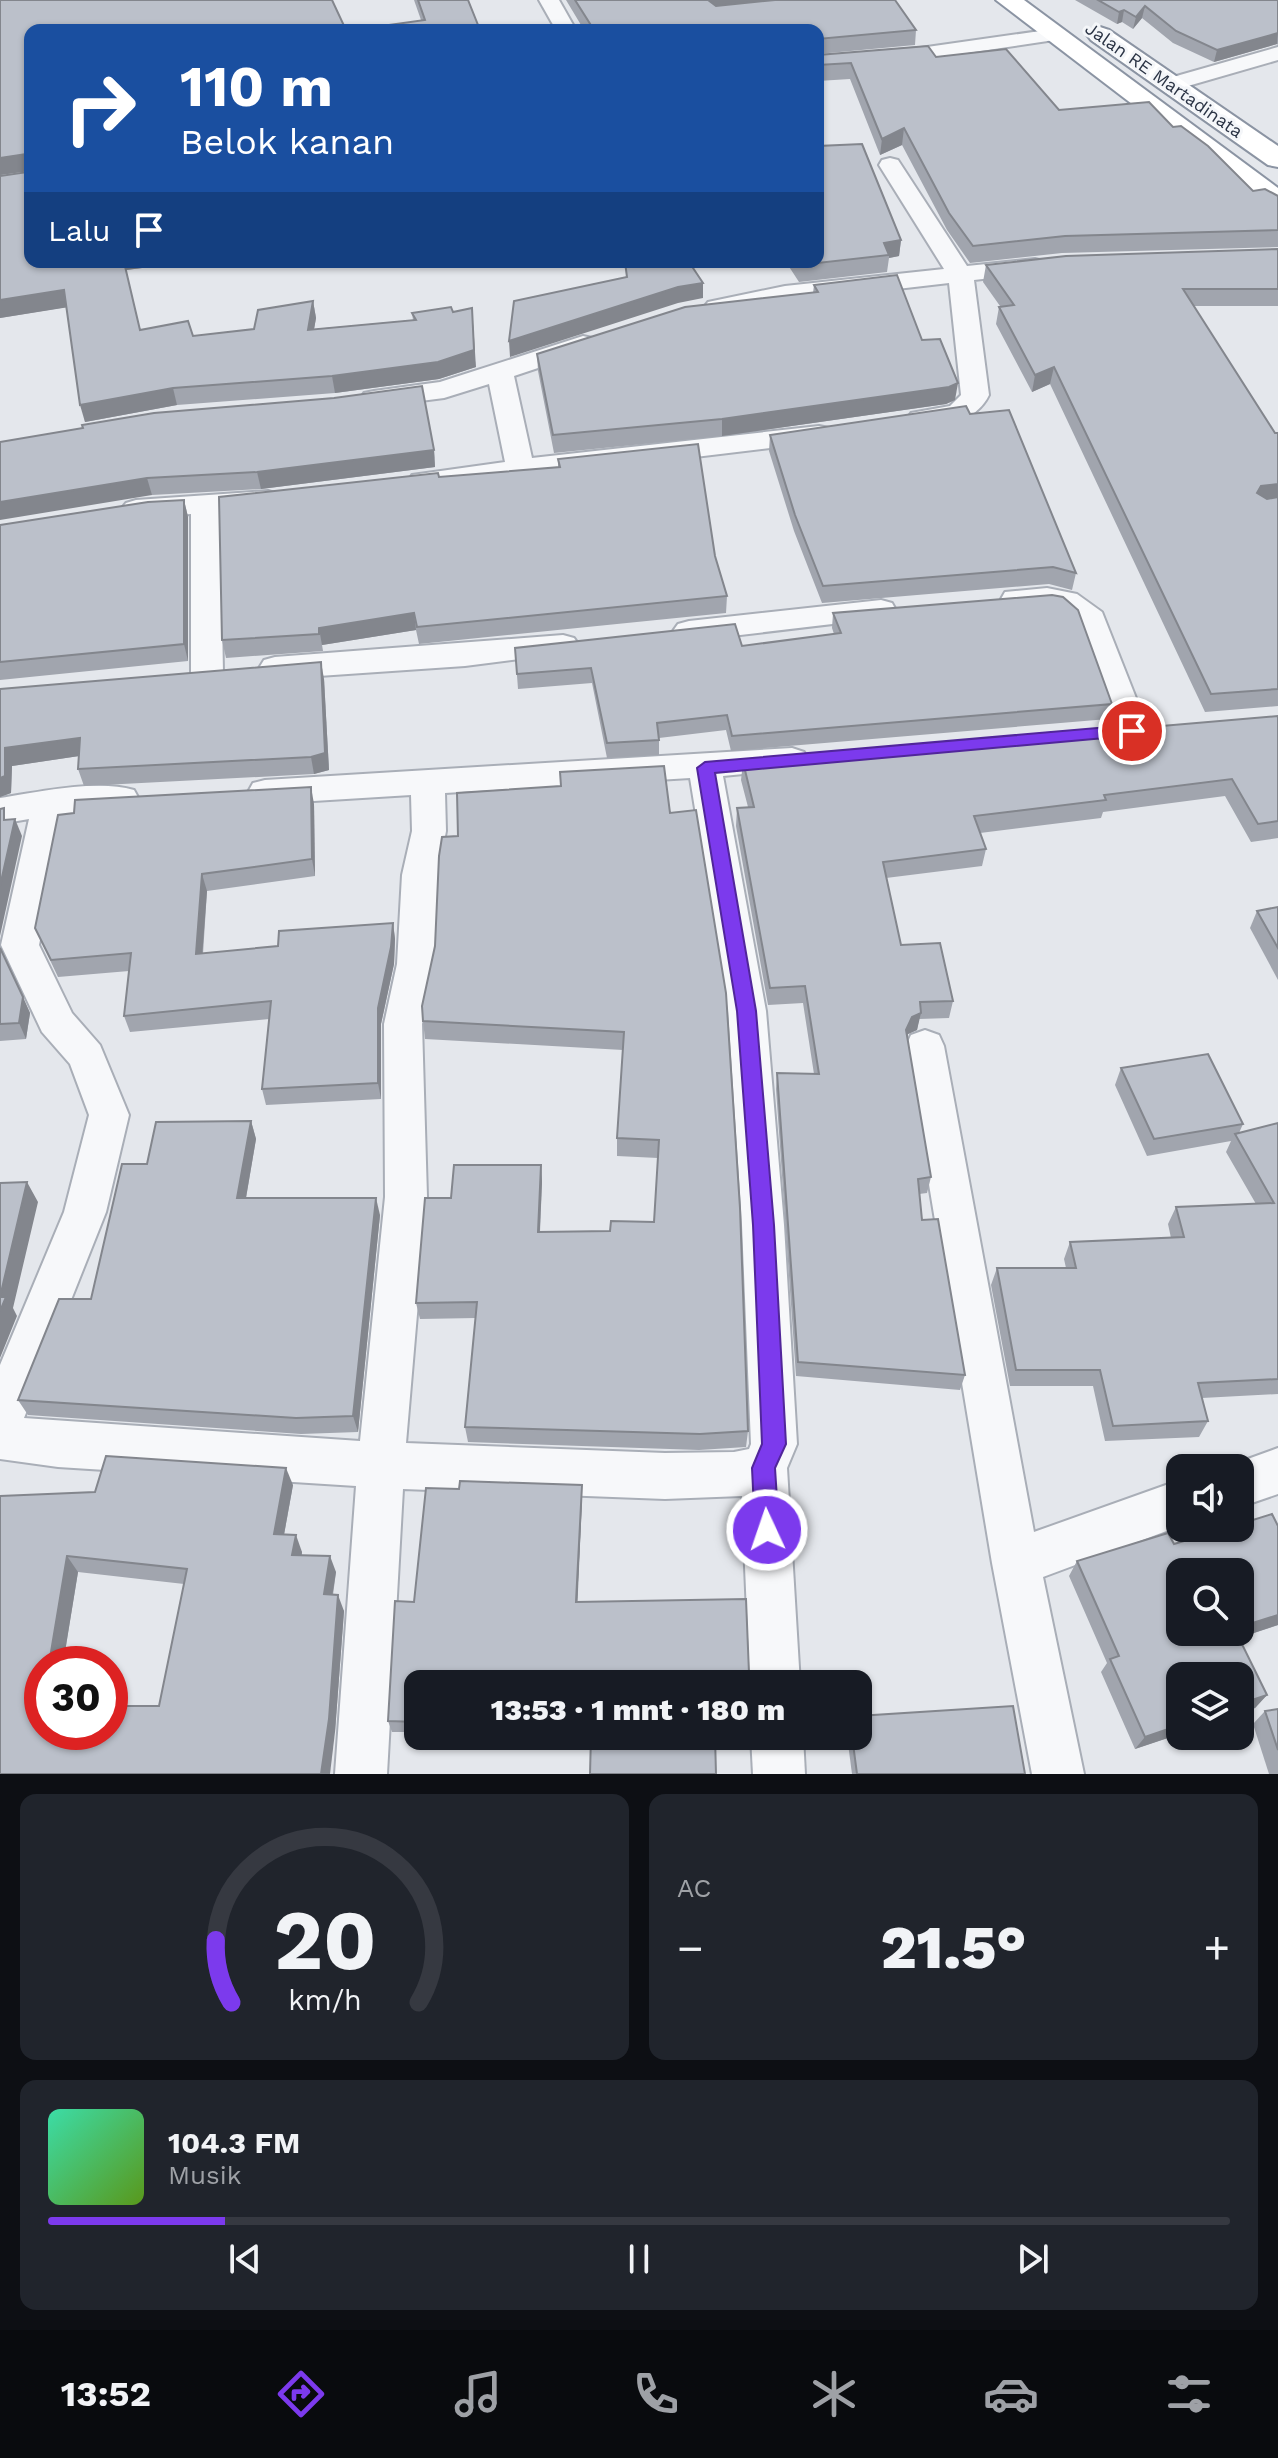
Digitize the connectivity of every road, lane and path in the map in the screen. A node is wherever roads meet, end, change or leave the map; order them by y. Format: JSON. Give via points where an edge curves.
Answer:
{"nodes":[{"id":1,"x":549,"y":0,"type":"edge"},
{"id":2,"x":1008,"y":0,"type":"edge"},
{"id":3,"x":1076,"y":18,"type":"dead end"},
{"id":4,"x":563,"y":24,"type":"edge"},
{"id":5,"x":1054,"y":35,"type":"junction"},
{"id":6,"x":1278,"y":53,"type":"edge"},
{"id":7,"x":824,"y":62,"type":"edge"},
{"id":8,"x":1174,"y":84,"type":"junction"},
{"id":9,"x":1278,"y":159,"type":"edge"},
{"id":10,"x":890,"y":165,"type":"dead end"},
{"id":11,"x":1278,"y":202,"type":"edge"},
{"id":12,"x":1062,"y":263,"type":"edge"},
{"id":13,"x":961,"y":276,"type":"junction"},
{"id":14,"x":694,"y":311,"type":"edge"},
{"id":15,"x":611,"y":336,"type":"edge"},
{"id":16,"x":500,"y":373,"type":"junction"},
{"id":17,"x":351,"y":402,"type":"edge"},
{"id":18,"x":891,"y":424,"type":"edge"},
{"id":19,"x":845,"y":430,"type":"edge"},
{"id":20,"x":520,"y":468,"type":"junction"},
{"id":21,"x":398,"y":484,"type":"edge"},
{"id":22,"x":291,"y":497,"type":"edge"},
{"id":23,"x":205,"y":504,"type":"junction"},
{"id":24,"x":106,"y":514,"type":"edge"},
{"id":25,"x":988,"y":601,"type":"edge"},
{"id":26,"x":911,"y":607,"type":"edge"},
{"id":27,"x":652,"y":635,"type":"edge"},
{"id":28,"x":591,"y":642,"type":"edge"},
{"id":29,"x":1131,"y":731,"type":"edge"},
{"id":30,"x":816,"y":758,"type":"edge"},
{"id":31,"x":705,"y":768,"type":"junction"},
{"id":32,"x":428,"y":781,"type":"junction"},
{"id":33,"x":240,"y":793,"type":"edge"},
{"id":34,"x":161,"y":797,"type":"edge"},
{"id":35,"x":50,"y":803,"type":"junction"},
{"id":36,"x":0,"y":811,"type":"edge"},
{"id":37,"x":925,"y":1046,"type":"dead end"},
{"id":38,"x":0,"y":1420,"type":"edge"},
{"id":39,"x":0,"y":1437,"type":"edge"},
{"id":40,"x":381,"y":1465,"type":"junction"},
{"id":41,"x":764,"y":1468,"type":"junction"},
{"id":42,"x":1278,"y":1471,"type":"edge"},
{"id":43,"x":1254,"y":1479,"type":"edge"},
{"id":44,"x":1166,"y":1508,"type":"edge"},
{"id":45,"x":1016,"y":1563,"type":"junction"},
{"id":46,"x":774,"y":1670,"type":"edge"},
{"id":47,"x":778,"y":1750,"type":"edge"},
{"id":48,"x":361,"y":1774,"type":"edge"},
{"id":49,"x":779,"y":1774,"type":"edge"},
{"id":50,"x":1058,"y":1774,"type":"edge"}],
"edges":[{"from":1,"to":4,"type":"street"},
{"from":2,"to":5,"type":"highway","name":"Jalan RE Martadinata"},
{"from":3,"to":8,"type":"highway","name":"Jalan RE Martadinata"},
{"from":5,"to":7,"type":"street"},
{"from":5,"to":11,"type":"highway","name":"Jalan RE Martadinata"},
{"from":6,"to":8,"type":"street"},
{"from":8,"to":9,"type":"highway","name":"Jalan RE Martadinata"},
{"from":10,"to":13,"type":"street"},
{"from":12,"to":13,"type":"street"},
{"from":13,"to":14,"type":"street","via":[[785,294]]},
{"from":13,"to":18,"type":"street","via":[[972,404],[952,415]]},
{"from":15,"to":16,"type":"street"},
{"from":16,"to":17,"type":"street","via":[[444,390]]},
{"from":16,"to":20,"type":"street"},
{"from":19,"to":20,"type":"street"},
{"from":20,"to":21,"type":"street"},
{"from":22,"to":23,"type":"street"},
{"from":23,"to":24,"type":"street"},
{"from":23,"to":28,"type":"street","via":[[219,672]]},
{"from":25,"to":29,"type":"street","via":[[1049,597],[1080,606],[1091,619]]},
{"from":26,"to":27,"type":"street"},
{"from":30,"to":31,"type":"street"},
{"from":31,"to":32,"type":"street"},
{"from":31,"to":41,"type":"street","via":[[747,1011],[774,1444]]},
{"from":32,"to":33,"type":"street"},
{"from":32,"to":40,"type":"street","via":[[429,831],[420,875],[416,964],[403,1024],[406,1197]]},
{"from":34,"to":35,"type":"street"},
{"from":35,"to":36,"type":"street"},
{"from":35,"to":38,"type":"street","via":[[20,945],[56,1021],[86,1056],[109,1115],[85,1212]]},
{"from":37,"to":45,"type":"street"},
{"from":39,"to":40,"type":"street"},
{"from":40,"to":41,"type":"street","via":[[665,1476],[734,1475]]},
{"from":40,"to":48,"type":"street"},
{"from":41,"to":46,"type":"street"},
{"from":42,"to":43,"type":"street"},
{"from":44,"to":45,"type":"street"},
{"from":45,"to":50,"type":"street"},
{"from":47,"to":49,"type":"street"}]}
